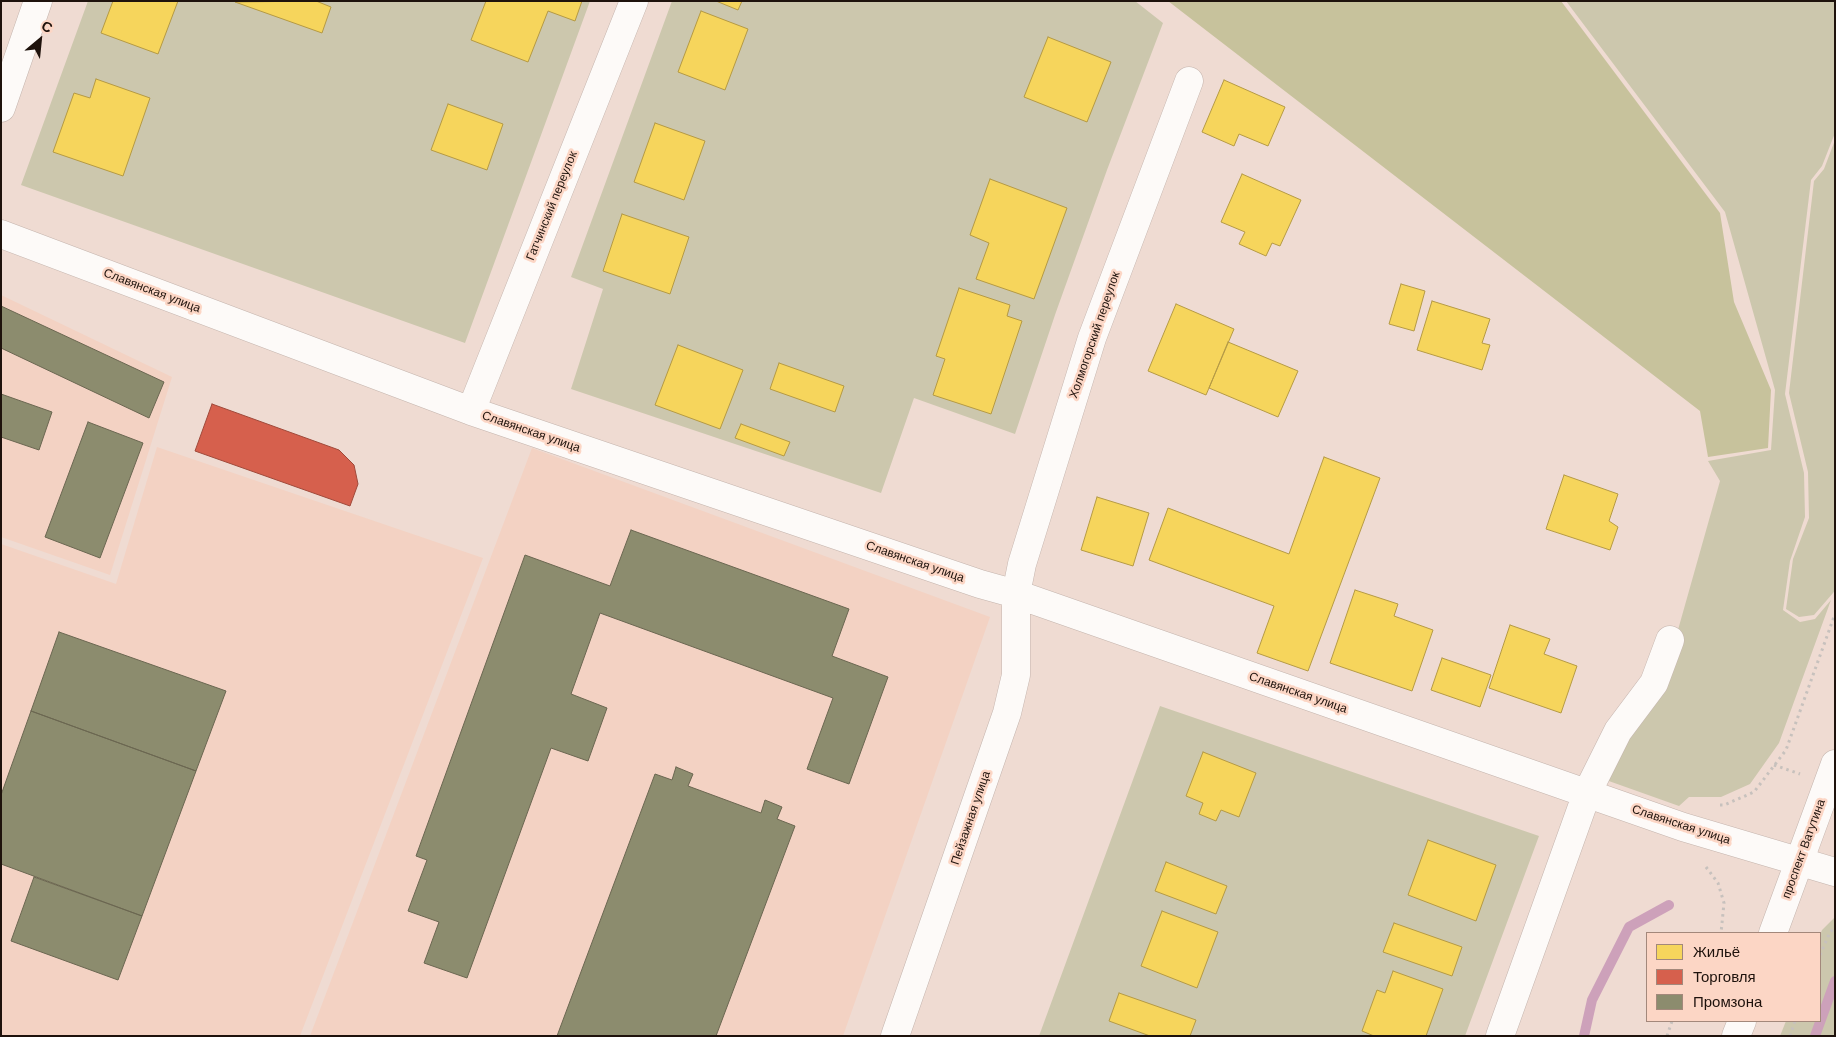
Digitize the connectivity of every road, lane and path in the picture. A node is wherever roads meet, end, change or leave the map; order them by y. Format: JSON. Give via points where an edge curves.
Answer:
{"nodes":[{"id":1,"x":38,"y":1,"type":"edge"},
{"id":2,"x":634,"y":1,"type":"edge"},
{"id":3,"x":1189,"y":81,"type":"dead end"},
{"id":4,"x":1,"y":108,"type":"edge"},
{"id":5,"x":1,"y":234,"type":"edge"},
{"id":6,"x":471,"y":411,"type":"junction"},
{"id":7,"x":1016,"y":594,"type":"junction"},
{"id":8,"x":1835,"y":614,"type":"edge"},
{"id":9,"x":1670,"y":640,"type":"dead end"},
{"id":10,"x":1835,"y":764,"type":"edge"},
{"id":11,"x":1587,"y":794,"type":"junction"},
{"id":12,"x":1716,"y":805,"type":"dead end"},
{"id":13,"x":1799,"y":862,"type":"junction"},
{"id":14,"x":1700,"y":864,"type":"dead end"},
{"id":15,"x":1835,"y":872,"type":"edge"},
{"id":16,"x":1835,"y":928,"type":"edge"},
{"id":17,"x":1721,"y":932,"type":"edge"},
{"id":18,"x":1773,"y":932,"type":"edge"},
{"id":19,"x":1821,"y":953,"type":"edge"},
{"id":20,"x":1672,"y":1022,"type":"edge"},
{"id":21,"x":1742,"y":1022,"type":"edge"},
{"id":22,"x":1795,"y":1022,"type":"edge"},
{"id":23,"x":895,"y":1036,"type":"edge"},
{"id":24,"x":1500,"y":1036,"type":"edge"},
{"id":25,"x":1667,"y":1036,"type":"edge"},
{"id":26,"x":1736,"y":1036,"type":"edge"},
{"id":27,"x":1790,"y":1036,"type":"edge"}],
"edges":[{"from":1,"to":4,"type":"street"},
{"from":2,"to":6,"type":"street","name":"Гатчинский переулок"},
{"from":3,"to":7,"type":"street","name":"Холмогорский переулок","via":[[1092,338],[1022,564]]},
{"from":5,"to":6,"type":"street","name":"Славянская улица"},
{"from":6,"to":7,"type":"street","name":"Славянская улица"},
{"from":7,"to":11,"type":"street","name":"Славянская улица"},
{"from":7,"to":23,"type":"street","name":"Пейзажная улица","via":[[1016,675],[1007,713]]},
{"from":8,"to":12,"type":"path","via":[[1786,750],[1754,792],[1724,805]]},
{"from":9,"to":11,"type":"street","via":[[1654,683],[1618,731]]},
{"from":10,"to":13,"type":"street","name":"проспект Ватутина"},
{"from":11,"to":13,"type":"street","name":"Славянская улица"},
{"from":11,"to":24,"type":"street"},
{"from":13,"to":15,"type":"street","name":"Славянская улица"},
{"from":13,"to":18,"type":"street","name":"проспект Ватутина"},
{"from":14,"to":17,"type":"path","via":[[1718,883],[1724,903]]},
{"from":16,"to":19,"type":"path"},
{"from":20,"to":25,"type":"path"},
{"from":21,"to":26,"type":"street"},
{"from":22,"to":27,"type":"path"}]}
